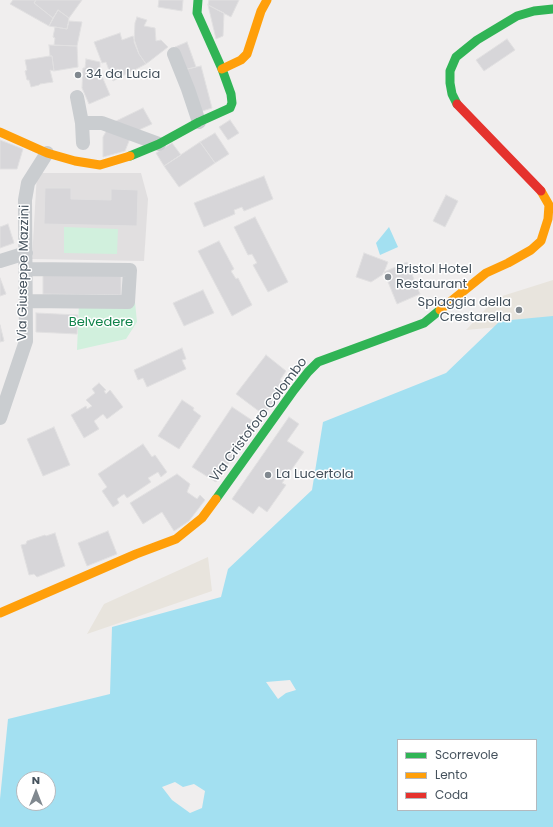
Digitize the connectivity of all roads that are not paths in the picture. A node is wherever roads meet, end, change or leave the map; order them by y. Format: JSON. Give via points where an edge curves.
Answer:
{"nodes":[{"id":1,"x":198,"y":0,"type":"edge"},
{"id":2,"x":267,"y":0,"type":"edge"},
{"id":3,"x":553,"y":9,"type":"edge"},
{"id":4,"x":174,"y":54,"type":"dead end"},
{"id":5,"x":222,"y":69,"type":"junction"},
{"id":6,"x":77,"y":97,"type":"dead end"},
{"id":7,"x":82,"y":122,"type":"junction"},
{"id":8,"x":199,"y":122,"type":"junction"},
{"id":9,"x":0,"y":132,"type":"edge"},
{"id":10,"x":83,"y":143,"type":"dead end"},
{"id":11,"x":159,"y":144,"type":"junction"},
{"id":12,"x":47,"y":153,"type":"junction"},
{"id":13,"x":26,"y":253,"type":"junction"},
{"id":14,"x":0,"y":261,"type":"edge"},
{"id":15,"x":26,"y":270,"type":"junction"},
{"id":16,"x":26,"y":301,"type":"junction"},
{"id":17,"x":0,"y":418,"type":"edge"},
{"id":18,"x":0,"y":612,"type":"edge"}],
"edges":[{"from":1,"to":5,"type":"street","via":[[197,13]]},
{"from":2,"to":5,"type":"street","via":[[247,54],[241,60]]},
{"from":3,"to":18,"type":"street","name":"Via Cristoforo Colombo","via":[[517,16],[492,30],[456,57],[450,71],[452,94],[456,102],[540,188],[548,205],[548,219],[541,241],[526,253],[486,273],[424,323],[318,362],[294,390],[202,518],[183,534]]},
{"from":4,"to":8,"type":"street"},
{"from":5,"to":8,"type":"street","via":[[232,100],[230,108]]},
{"from":6,"to":7,"type":"street"},
{"from":7,"to":10,"type":"street"},
{"from":7,"to":11,"type":"street","via":[[102,123]]},
{"from":8,"to":11,"type":"street"},
{"from":9,"to":12,"type":"street"},
{"from":11,"to":12,"type":"street","via":[[124,159],[100,164],[75,161]]},
{"from":12,"to":13,"type":"street","name":"Via Giuseppe Mazzini","via":[[28,183],[25,200]]},
{"from":13,"to":14,"type":"street"},
{"from":13,"to":15,"type":"street","name":"Via Giuseppe Mazzini"},
{"from":15,"to":16,"type":"street","name":"Via Giuseppe Mazzini"},
{"from":15,"to":16,"type":"street","via":[[130,270],[128,302]]},
{"from":16,"to":17,"type":"street","name":"Via Giuseppe Mazzini","via":[[26,341]]}]}
